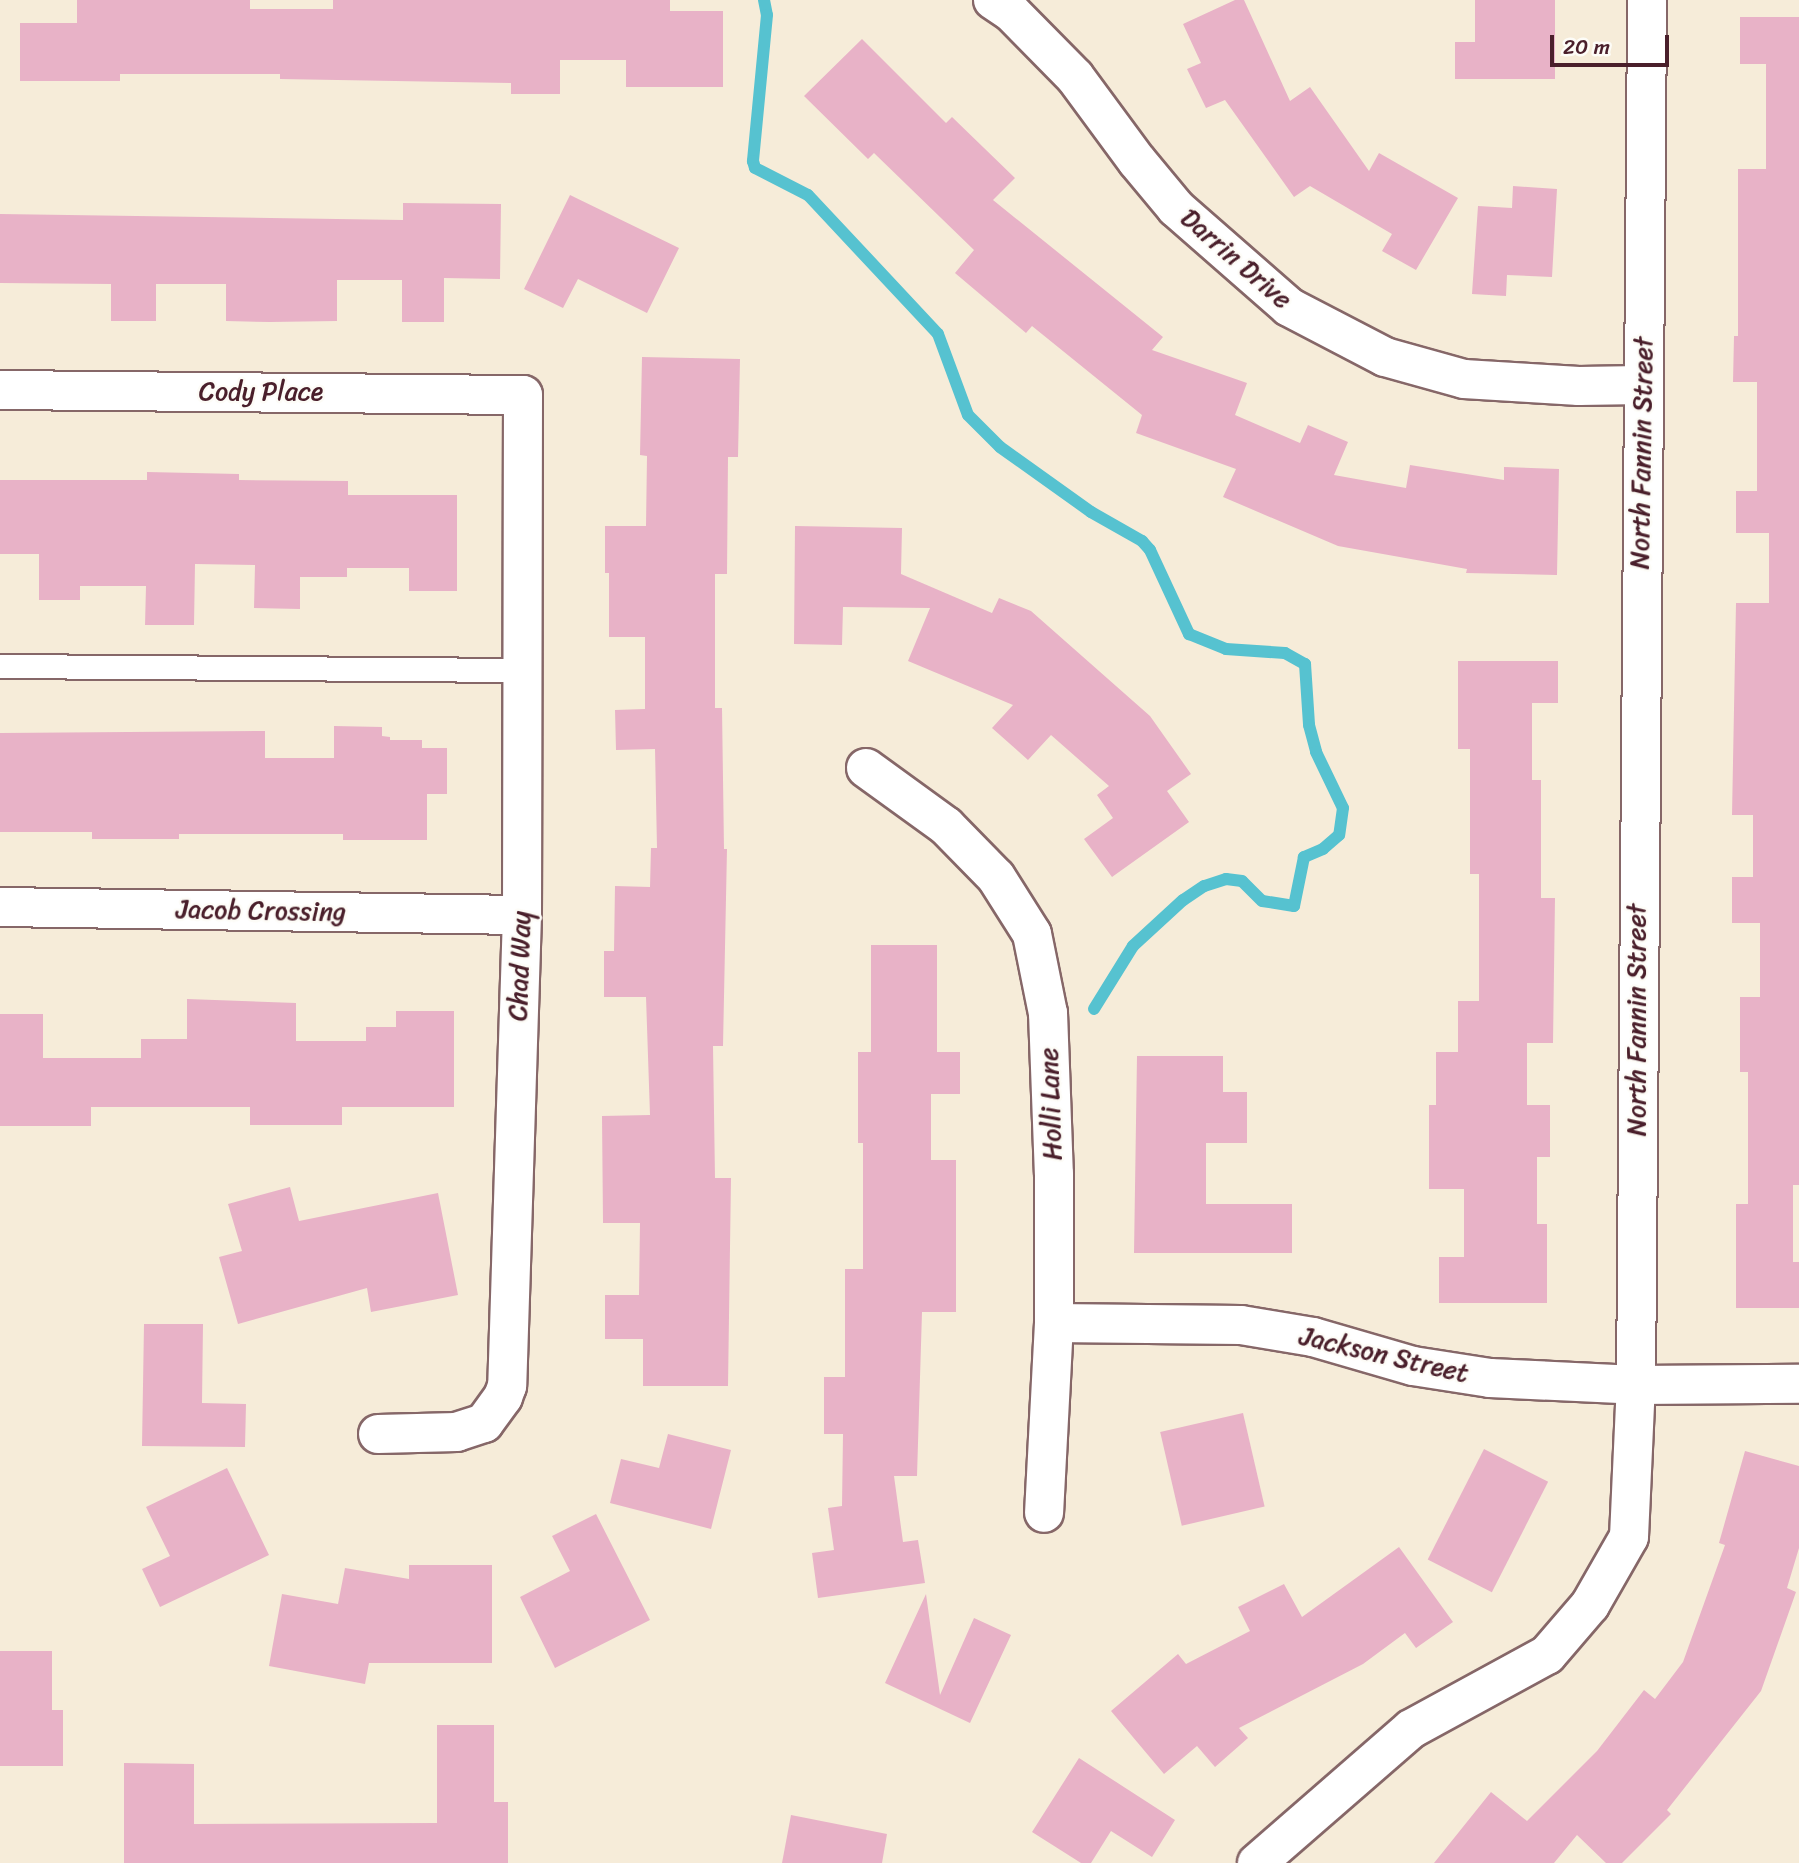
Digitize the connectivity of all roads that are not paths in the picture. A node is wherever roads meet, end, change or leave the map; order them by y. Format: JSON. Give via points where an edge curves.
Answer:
{"nodes":[{"id":1,"x":1647,"y":0,"type":"edge"},
{"id":2,"x":1008,"y":4,"type":"edge"},
{"id":3,"x":1642,"y":385,"type":"junction"},
{"id":4,"x":0,"y":390,"type":"edge"},
{"id":5,"x":523,"y":394,"type":"joint"},
{"id":6,"x":0,"y":666,"type":"edge"},
{"id":7,"x":523,"y":670,"type":"junction"},
{"id":8,"x":866,"y":768,"type":"dead end"},
{"id":9,"x":0,"y":907,"type":"edge"},
{"id":10,"x":522,"y":915,"type":"junction"},
{"id":11,"x":1054,"y":1323,"type":"junction"},
{"id":12,"x":1636,"y":1384,"type":"junction"},
{"id":13,"x":1799,"y":1384,"type":"edge"},
{"id":14,"x":378,"y":1434,"type":"dead end"},
{"id":15,"x":1044,"y":1513,"type":"dead end"},
{"id":16,"x":1257,"y":1863,"type":"edge"}],
"edges":[{"from":1,"to":3,"type":"street","name":"North Fannin Street"},
{"from":2,"to":3,"type":"street","name":"Darrin Drive","via":[[1075,77],[1176,208],[1289,307],[1385,357],[1464,379]]},
{"from":3,"to":12,"type":"street","name":"North Fannin Street"},
{"from":4,"to":5,"type":"street","name":"Cody Place"},
{"from":5,"to":7,"type":"street","name":"Chad Way"},
{"from":6,"to":7,"type":"lane"},
{"from":7,"to":10,"type":"street","name":"Chad Way"},
{"from":8,"to":11,"type":"street","name":"Holli Lane","via":[[946,826],[996,877],[1032,934],[1048,1013]]},
{"from":9,"to":10,"type":"street","name":"Jacob Crossing"},
{"from":10,"to":14,"type":"street","name":"Chad Way","via":[[507,1386],[484,1423],[457,1432]]},
{"from":11,"to":12,"type":"street","name":"Jackson Street","via":[[1241,1325],[1313,1337],[1413,1366],[1464,1374]]},
{"from":11,"to":15,"type":"street","name":"Holli Lane"},
{"from":12,"to":13,"type":"street","name":"Jackson Street"},
{"from":12,"to":16,"type":"street","name":"North Fannin Street","via":[[1629,1537],[1590,1605],[1547,1655],[1411,1729]]}]}
